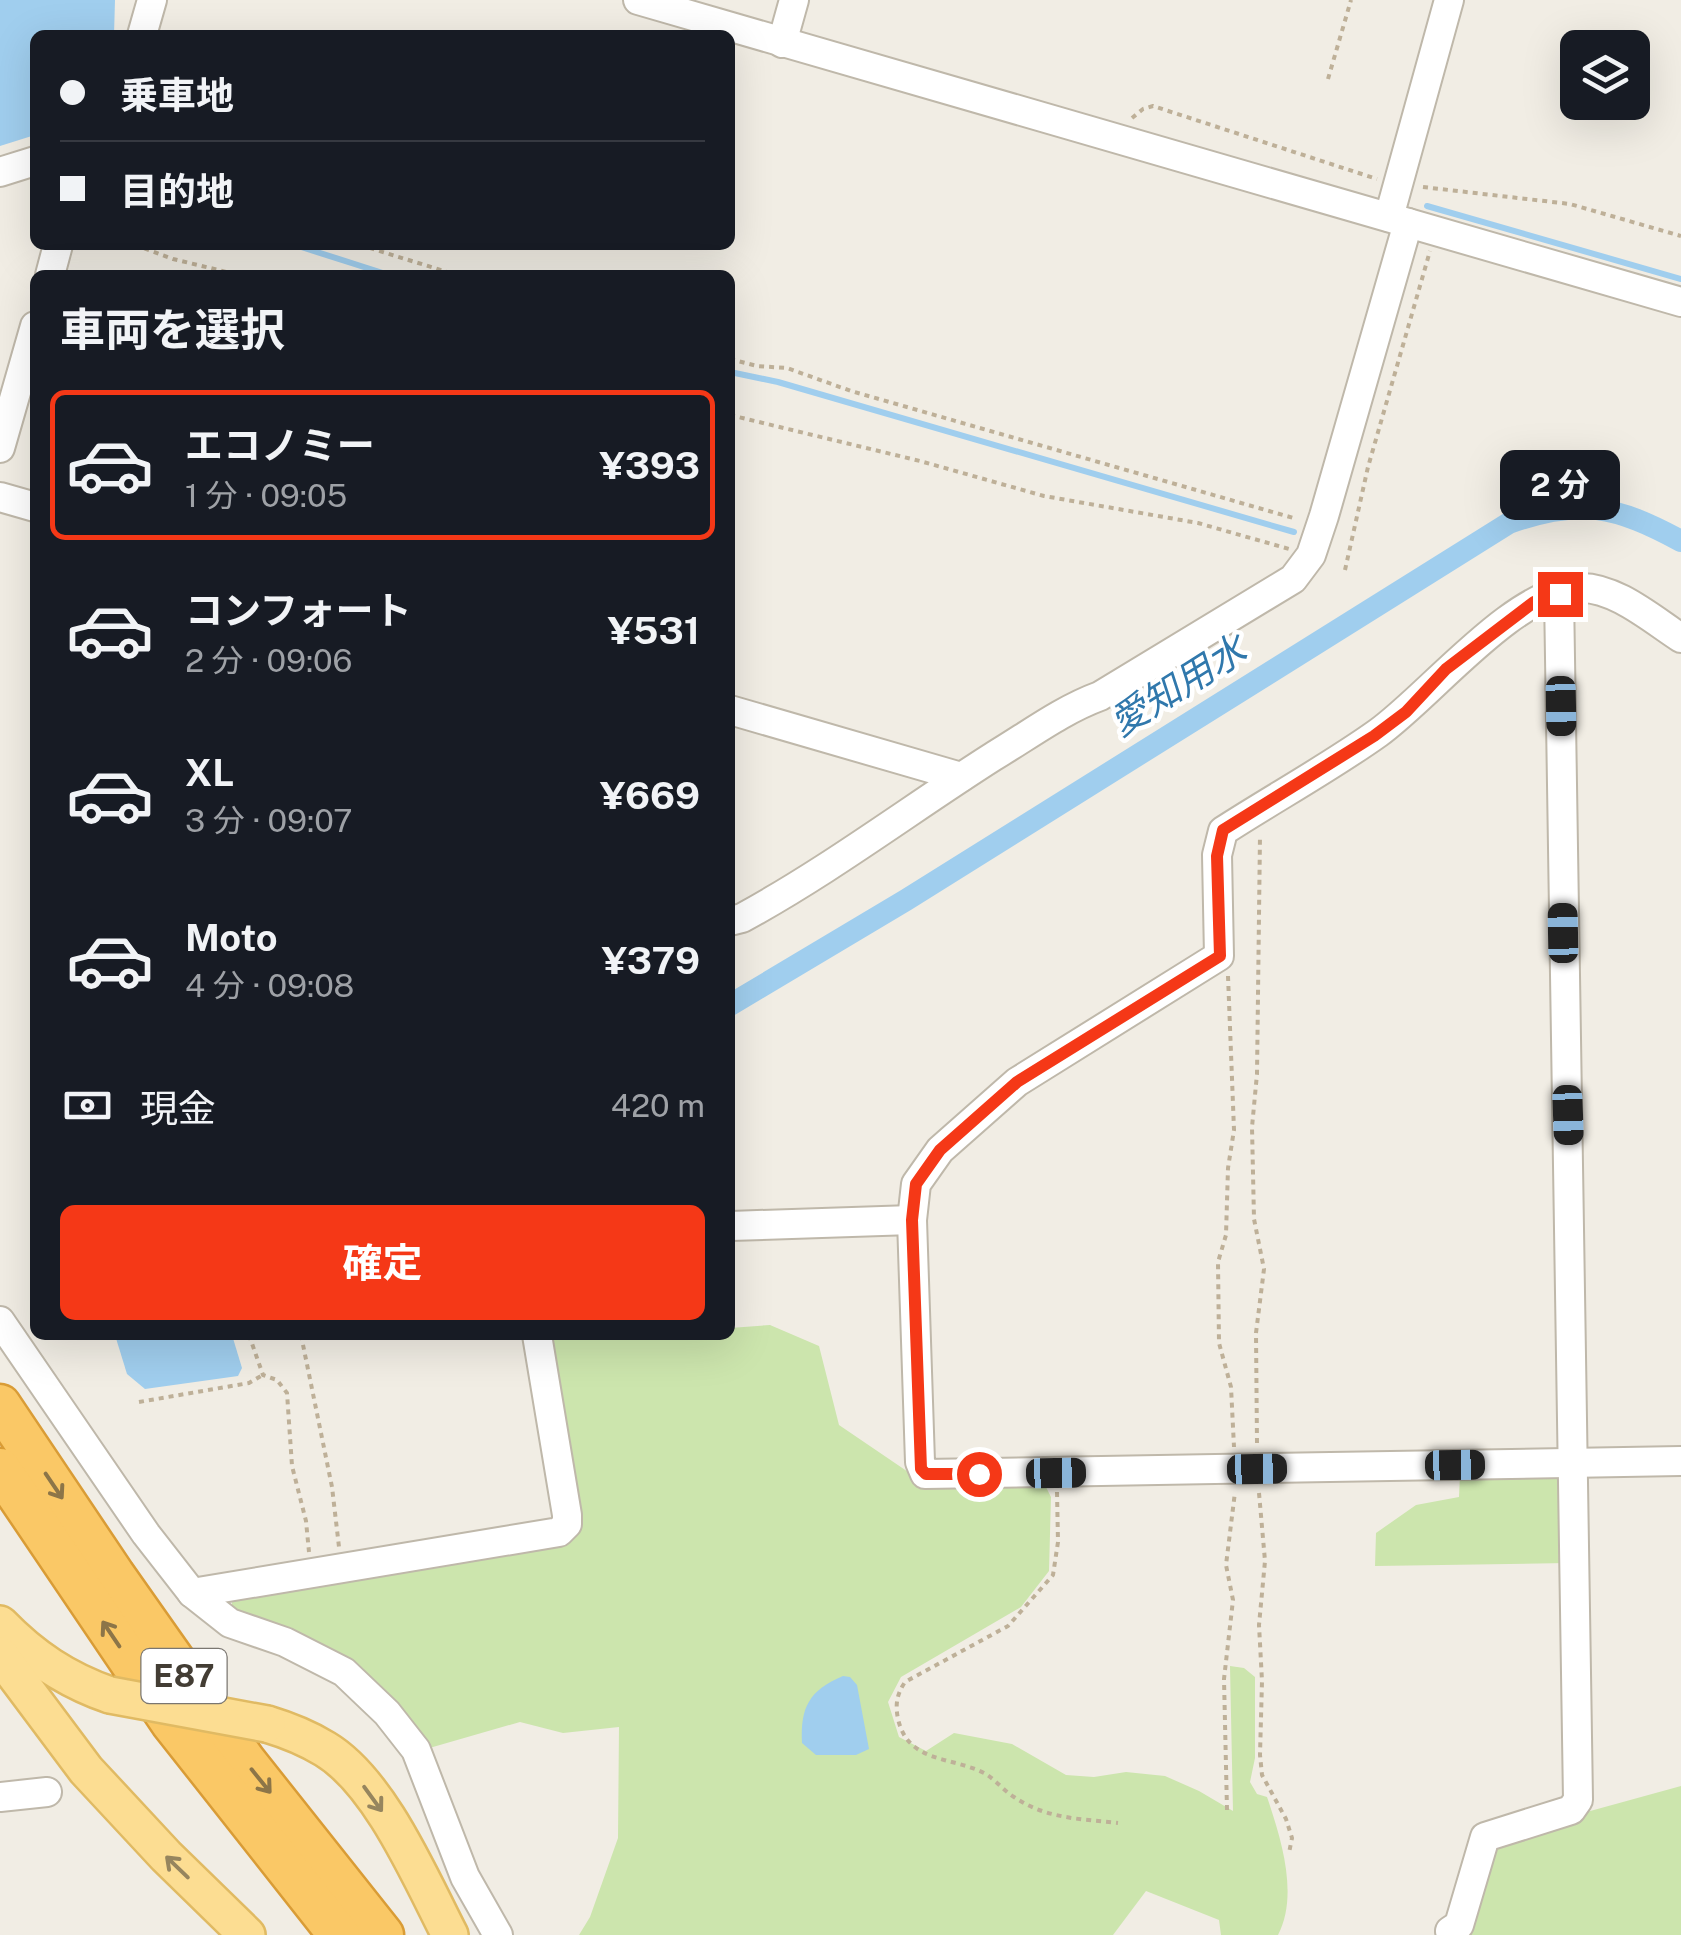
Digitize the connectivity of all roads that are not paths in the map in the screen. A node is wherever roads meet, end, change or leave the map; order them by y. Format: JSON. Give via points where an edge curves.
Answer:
{"nodes":[{"id":1,"x":152,"y":0,"type":"edge"},
{"id":2,"x":638,"y":0,"type":"edge"},
{"id":3,"x":794,"y":0,"type":"edge"},
{"id":4,"x":1449,"y":0,"type":"edge"},
{"id":5,"x":143,"y":30,"type":"edge"},
{"id":6,"x":782,"y":43,"type":"junction"},
{"id":7,"x":30,"y":163,"type":"edge"},
{"id":8,"x":0,"y":172,"type":"edge"},
{"id":9,"x":1399,"y":220,"type":"junction"},
{"id":10,"x":1681,"y":302,"type":"edge"},
{"id":11,"x":30,"y":343,"type":"edge"},
{"id":12,"x":0,"y":448,"type":"edge"},
{"id":13,"x":0,"y":497,"type":"edge"},
{"id":14,"x":30,"y":506,"type":"edge"},
{"id":15,"x":1560,"y":594,"type":"junction"},
{"id":16,"x":1681,"y":638,"type":"edge"},
{"id":17,"x":735,"y":711,"type":"edge"},
{"id":18,"x":961,"y":777,"type":"junction"},
{"id":19,"x":735,"y":920,"type":"edge"},
{"id":20,"x":912,"y":1220,"type":"junction"},
{"id":21,"x":735,"y":1226,"type":"edge"},
{"id":22,"x":0,"y":1321,"type":"edge"},
{"id":23,"x":538,"y":1340,"type":"edge"},
{"id":24,"x":0,"y":1405,"type":"edge"},
{"id":25,"x":1681,"y":1461,"type":"edge"},
{"id":26,"x":1574,"y":1463,"type":"junction"},
{"id":27,"x":0,"y":1469,"type":"edge"},
{"id":28,"x":192,"y":1593,"type":"junction"},
{"id":29,"x":0,"y":1624,"type":"edge"},
{"id":30,"x":0,"y":1655,"type":"edge"},
{"id":31,"x":110,"y":1695,"type":"junction"},
{"id":32,"x":86,"y":1770,"type":"junction"},
{"id":33,"x":47,"y":1792,"type":"dead end"},
{"id":34,"x":0,"y":1797,"type":"edge"},
{"id":35,"x":1450,"y":1931,"type":"dead end"},
{"id":36,"x":247,"y":1935,"type":"edge"},
{"id":37,"x":339,"y":1935,"type":"edge"},
{"id":38,"x":383,"y":1935,"type":"edge"},
{"id":39,"x":450,"y":1935,"type":"edge"},
{"id":40,"x":498,"y":1935,"type":"edge"}],
"edges":[{"from":1,"to":5,"type":"street"},
{"from":2,"to":6,"type":"street"},
{"from":3,"to":6,"type":"street"},
{"from":4,"to":9,"type":"street","via":[[1398,183]]},
{"from":6,"to":9,"type":"street"},
{"from":7,"to":8,"type":"street"},
{"from":9,"to":10,"type":"street"},
{"from":9,"to":18,"type":"street","via":[[1321,526],[1293,579]]},
{"from":11,"to":12,"type":"street"},
{"from":13,"to":14,"type":"street"},
{"from":15,"to":16,"type":"street","via":[[1598,591]]},
{"from":15,"to":20,"type":"street","via":[[1534,602],[1446,669],[1374,736],[1223,830],[1220,956],[1017,1082],[940,1150],[916,1184]]},
{"from":15,"to":26,"type":"street"},
{"from":17,"to":18,"type":"street"},
{"from":18,"to":19,"type":"street","via":[[823,872]]},
{"from":20,"to":21,"type":"street"},
{"from":20,"to":26,"type":"street","via":[[923,1473]]},
{"from":22,"to":28,"type":"street"},
{"from":23,"to":28,"type":"street","via":[[567,1515],[563,1529]]},
{"from":24,"to":38,"type":"highway","number":"E87","one_way":true,"via":[[234,1746]]},
{"from":25,"to":26,"type":"street"},
{"from":26,"to":35,"type":"street","via":[[1578,1800],[1571,1810],[1484,1837],[1459,1925]]},
{"from":37,"to":27,"type":"highway","number":"E87","one_way":true,"via":[[172,1722]]},
{"from":28,"to":40,"type":"street","via":[[230,1623],[344,1672],[388,1713],[416,1750],[465,1877]]},
{"from":29,"to":31,"type":"main road","via":[[62,1675]]},
{"from":30,"to":32,"type":"main road"},
{"from":31,"to":32,"type":"main road","via":[[78,1713],[73,1726]]},
{"from":31,"to":39,"type":"main road","one_way":true,"bridge":true,"via":[[267,1724],[328,1750],[367,1789],[402,1841]]},
{"from":36,"to":32,"type":"main road","one_way":true},
{"from":33,"to":34,"type":"street"}]}
